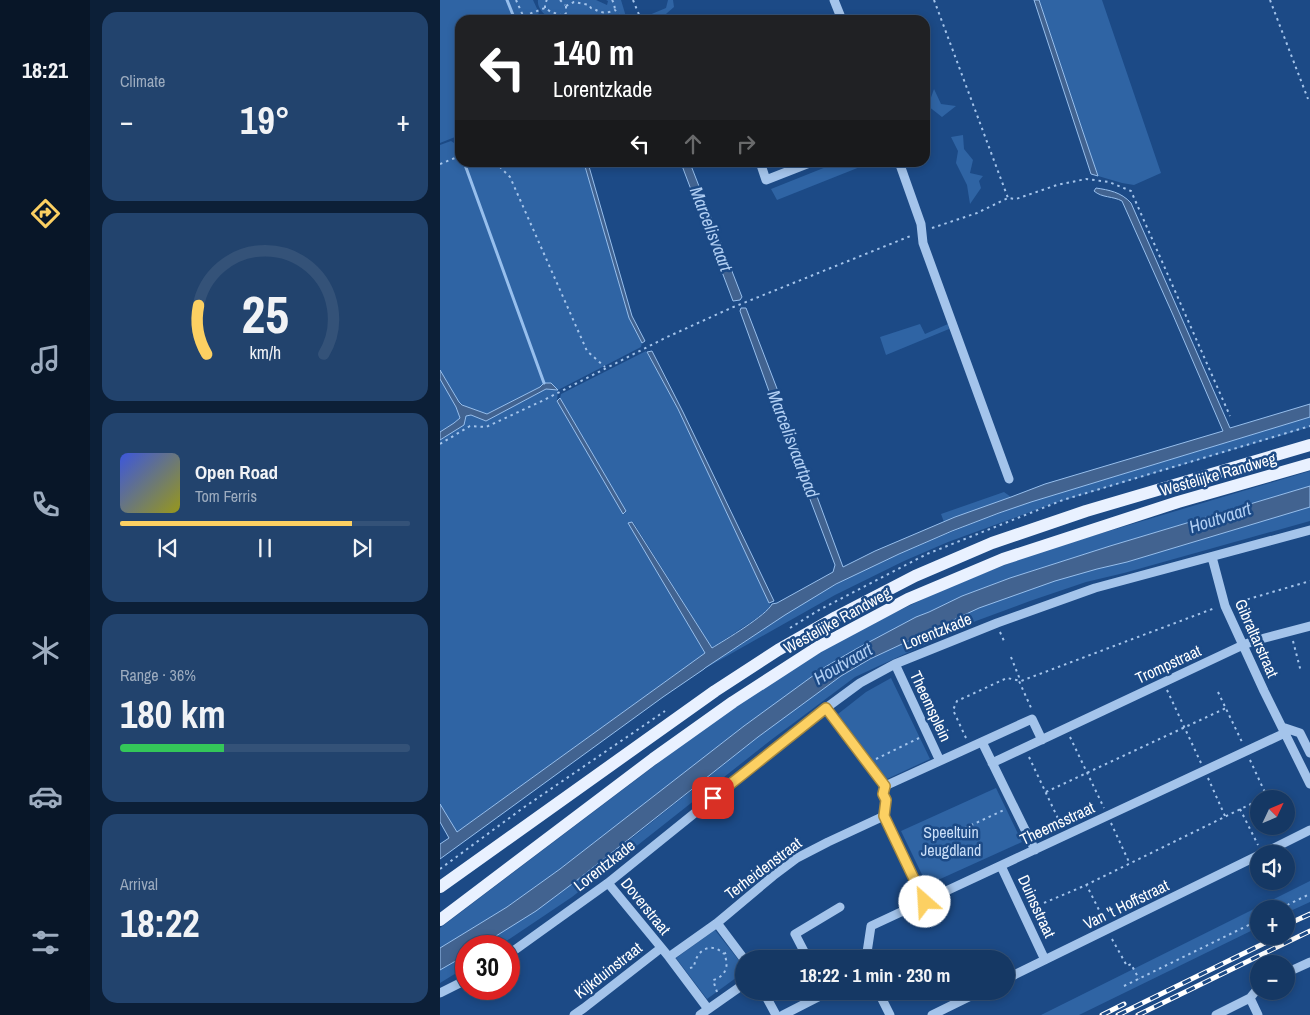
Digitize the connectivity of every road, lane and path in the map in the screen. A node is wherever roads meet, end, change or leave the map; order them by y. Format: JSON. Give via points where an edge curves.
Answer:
{"nodes":[{"id":1,"x":516,"y":0,"type":"edge"},
{"id":2,"x":547,"y":0,"type":"edge"},
{"id":3,"x":560,"y":0,"type":"edge"},
{"id":4,"x":612,"y":0,"type":"edge"},
{"id":5,"x":633,"y":0,"type":"edge"},
{"id":6,"x":834,"y":0,"type":"edge"},
{"id":7,"x":934,"y":0,"type":"edge"},
{"id":8,"x":1270,"y":0,"type":"edge"},
{"id":9,"x":566,"y":6,"type":"junction"},
{"id":10,"x":545,"y":8,"type":"junction"},
{"id":11,"x":615,"y":10,"type":"junction"},
{"id":12,"x":524,"y":15,"type":"edge"},
{"id":13,"x":527,"y":15,"type":"edge"},
{"id":14,"x":561,"y":15,"type":"edge"},
{"id":15,"x":565,"y":15,"type":"edge"},
{"id":16,"x":619,"y":15,"type":"edge"},
{"id":17,"x":639,"y":15,"type":"edge"},
{"id":18,"x":840,"y":15,"type":"edge"},
{"id":19,"x":1308,"y":99,"type":"dead end"},
{"id":20,"x":455,"y":158,"type":"edge"},
{"id":21,"x":440,"y":164,"type":"edge"},
{"id":22,"x":500,"y":167,"type":"edge"},
{"id":23,"x":762,"y":167,"type":"edge"},
{"id":24,"x":799,"y":167,"type":"edge"},
{"id":25,"x":901,"y":167,"type":"edge"},
{"id":26,"x":1008,"y":198,"type":"junction"},
{"id":27,"x":921,"y":231,"type":"junction"},
{"id":28,"x":606,"y":368,"type":"junction"},
{"id":29,"x":1230,"y":416,"type":"dead end"},
{"id":30,"x":440,"y":444,"type":"edge"},
{"id":31,"x":1310,"y":445,"type":"edge"},
{"id":32,"x":1310,"y":464,"type":"edge"},
{"id":33,"x":1009,"y":479,"type":"dead end"},
{"id":34,"x":1310,"y":530,"type":"edge"},
{"id":35,"x":1212,"y":557,"type":"junction"},
{"id":36,"x":1310,"y":581,"type":"edge"},
{"id":37,"x":1225,"y":605,"type":"junction"},
{"id":38,"x":1310,"y":626,"type":"edge"},
{"id":39,"x":1290,"y":631,"type":"junction"},
{"id":40,"x":1243,"y":645,"type":"junction"},
{"id":41,"x":1011,"y":657,"type":"dead end"},
{"id":42,"x":895,"y":664,"type":"junction"},
{"id":43,"x":1301,"y":672,"type":"dead end"},
{"id":44,"x":1019,"y":681,"type":"junction"},
{"id":45,"x":1164,"y":683,"type":"junction"},
{"id":46,"x":1218,"y":692,"type":"dead end"},
{"id":47,"x":826,"y":708,"type":"junction"},
{"id":48,"x":1226,"y":708,"type":"junction"},
{"id":49,"x":1032,"y":719,"type":"junction"},
{"id":50,"x":1066,"y":728,"type":"junction"},
{"id":51,"x":1184,"y":728,"type":"junction"},
{"id":52,"x":1284,"y":730,"type":"junction"},
{"id":53,"x":928,"y":734,"type":"junction"},
{"id":54,"x":1042,"y":740,"type":"junction"},
{"id":55,"x":982,"y":742,"type":"junction"},
{"id":56,"x":970,"y":747,"type":"junction"},
{"id":57,"x":1024,"y":748,"type":"junction"},
{"id":58,"x":1246,"y":752,"type":"junction"},
{"id":59,"x":1310,"y":753,"type":"edge"},
{"id":60,"x":940,"y":760,"type":"junction"},
{"id":61,"x":867,"y":763,"type":"junction"},
{"id":62,"x":992,"y":763,"type":"junction"},
{"id":63,"x":1205,"y":771,"type":"junction"},
{"id":64,"x":1088,"y":773,"type":"junction"},
{"id":65,"x":1310,"y":784,"type":"edge"},
{"id":66,"x":885,"y":786,"type":"junction"},
{"id":67,"x":1264,"y":790,"type":"edge"},
{"id":68,"x":1046,"y":792,"type":"junction"},
{"id":69,"x":1250,"y":804,"type":"edge"},
{"id":70,"x":1013,"y":805,"type":"junction"},
{"id":71,"x":1240,"y":809,"type":"junction"},
{"id":72,"x":884,"y":816,"type":"junction"},
{"id":73,"x":1108,"y":816,"type":"junction"},
{"id":74,"x":1225,"y":816,"type":"junction"},
{"id":75,"x":965,"y":828,"type":"dead end"},
{"id":76,"x":1310,"y":830,"type":"edge"},
{"id":77,"x":1066,"y":835,"type":"junction"},
{"id":78,"x":1258,"y":845,"type":"edge"},
{"id":79,"x":1280,"y":845,"type":"edge"},
{"id":80,"x":1035,"y":850,"type":"junction"},
{"id":81,"x":1250,"y":860,"type":"edge"},
{"id":82,"x":1129,"y":863,"type":"junction"},
{"id":83,"x":1001,"y":866,"type":"junction"},
{"id":84,"x":608,"y":883,"type":"junction"},
{"id":85,"x":1086,"y":884,"type":"junction"},
{"id":86,"x":440,"y":887,"type":"edge"},
{"id":87,"x":1310,"y":894,"type":"edge"},
{"id":88,"x":1295,"y":901,"type":"edge"},
{"id":89,"x":925,"y":902,"type":"junction"},
{"id":90,"x":840,"y":907,"type":"dead end"},
{"id":91,"x":1022,"y":912,"type":"junction"},
{"id":92,"x":440,"y":920,"type":"edge"},
{"id":93,"x":717,"y":923,"type":"junction"},
{"id":94,"x":1250,"y":924,"type":"edge"},
{"id":95,"x":1108,"y":930,"type":"junction"},
{"id":96,"x":520,"y":946,"type":"edge"},
{"id":97,"x":735,"y":946,"type":"junction"},
{"id":98,"x":661,"y":948,"type":"junction"},
{"id":99,"x":738,"y":950,"type":"edge"},
{"id":100,"x":803,"y":950,"type":"edge"},
{"id":101,"x":867,"y":950,"type":"edge"},
{"id":102,"x":724,"y":954,"type":"junction"},
{"id":103,"x":669,"y":957,"type":"junction"},
{"id":104,"x":1045,"y":960,"type":"junction"},
{"id":105,"x":1310,"y":962,"type":"edge"},
{"id":106,"x":677,"y":968,"type":"junction"},
{"id":107,"x":1295,"y":969,"type":"edge"},
{"id":108,"x":1015,"y":975,"type":"edge"},
{"id":109,"x":1139,"y":979,"type":"junction"},
{"id":110,"x":455,"y":986,"type":"edge"},
{"id":111,"x":1124,"y":986,"type":"dead end"},
{"id":112,"x":735,"y":990,"type":"edge"},
{"id":113,"x":440,"y":993,"type":"edge"},
{"id":114,"x":1250,"y":998,"type":"edge"},
{"id":115,"x":721,"y":1000,"type":"junction"},
{"id":116,"x":768,"y":1000,"type":"edge"},
{"id":117,"x":812,"y":1000,"type":"edge"},
{"id":118,"x":882,"y":1000,"type":"edge"},
{"id":119,"x":963,"y":1000,"type":"edge"},
{"id":120,"x":1251,"y":1000,"type":"edge"},
{"id":121,"x":708,"y":1009,"type":"junction"},
{"id":122,"x":574,"y":1015,"type":"edge"},
{"id":123,"x":700,"y":1015,"type":"edge"},
{"id":124,"x":776,"y":1015,"type":"edge"},
{"id":125,"x":783,"y":1015,"type":"edge"},
{"id":126,"x":890,"y":1015,"type":"edge"},
{"id":127,"x":932,"y":1015,"type":"edge"},
{"id":128,"x":1216,"y":1015,"type":"edge"},
{"id":129,"x":1258,"y":1015,"type":"edge"}],
"edges":[{"from":1,"to":12,"type":"path"},
{"from":2,"to":10,"type":"path"},
{"from":3,"to":9,"type":"path"},
{"from":4,"to":11,"type":"path"},
{"from":5,"to":17,"type":"path"},
{"from":6,"to":18,"type":"street"},
{"from":7,"to":26,"type":"path"},
{"from":8,"to":19,"type":"path"},
{"from":9,"to":11,"type":"path","via":[[574,2],[601,12]]},
{"from":9,"to":15,"type":"path"},
{"from":10,"to":13,"type":"path"},
{"from":10,"to":14,"type":"path"},
{"from":11,"to":16,"type":"path"},
{"from":20,"to":21,"type":"path"},
{"from":22,"to":28,"type":"path","via":[[510,178],[588,351]]},
{"from":23,"to":24,"type":"street","via":[[766,180]]},
{"from":25,"to":27,"type":"street"},
{"from":26,"to":27,"type":"path","via":[[977,213]]},
{"from":26,"to":29,"type":"path","via":[[1016,199],[1086,179],[1109,182],[1131,191]]},
{"from":27,"to":28,"type":"path","via":[[731,308]]},
{"from":27,"to":33,"type":"street"},
{"from":28,"to":30,"type":"path","via":[[486,427],[470,426]]},
{"from":31,"to":86,"type":"main road","name":"Westelijke Randweg","via":[[1086,511],[992,543],[906,580],[819,626],[715,691]]},
{"from":32,"to":92,"type":"main road","name":"Westelijke Randweg","via":[[1178,502],[1003,559],[908,599],[818,647],[733,702]]},
{"from":34,"to":35,"type":"street","name":"Lorentzkade"},
{"from":35,"to":37,"type":"street","name":"Gibraltarstraat"},
{"from":35,"to":42,"type":"street","name":"Lorentzkade","via":[[1095,588]]},
{"from":36,"to":37,"type":"path"},
{"from":37,"to":40,"type":"street","name":"Gibraltarstraat"},
{"from":37,"to":44,"type":"path"},
{"from":38,"to":39,"type":"street","name":"Trompstraat"},
{"from":39,"to":40,"type":"street","name":"Trompstraat"},
{"from":39,"to":43,"type":"path"},
{"from":40,"to":45,"type":"street","name":"Trompstraat"},
{"from":40,"to":52,"type":"street","name":"Gibraltarstraat"},
{"from":41,"to":44,"type":"path"},
{"from":42,"to":47,"type":"street","name":"Lorentzkade","via":[[860,683]]},
{"from":42,"to":53,"type":"street","name":"Theemsplein"},
{"from":44,"to":49,"type":"path","via":[[1034,713]]},
{"from":44,"to":56,"type":"path","via":[[1008,678],[957,700],[953,710]]},
{"from":45,"to":50,"type":"street","name":"Trompstraat"},
{"from":45,"to":51,"type":"path"},
{"from":46,"to":48,"type":"path"},
{"from":47,"to":61,"type":"street"},
{"from":47,"to":84,"type":"street","name":"Lorentzkade"},
{"from":48,"to":51,"type":"path"},
{"from":48,"to":58,"type":"path"},
{"from":49,"to":54,"type":"street"},
{"from":49,"to":55,"type":"street"},
{"from":50,"to":54,"type":"street","name":"Trompstraat"},
{"from":50,"to":64,"type":"path"},
{"from":51,"to":63,"type":"path"},
{"from":51,"to":64,"type":"path"},
{"from":52,"to":58,"type":"street","name":"Theemsstraat"},
{"from":52,"to":59,"type":"street","via":[[1300,733]]},
{"from":52,"to":65,"type":"street","name":"Gibraltarstraat"},
{"from":53,"to":60,"type":"street","name":"Theemsplein"},
{"from":53,"to":61,"type":"path"},
{"from":54,"to":57,"type":"street","name":"Trompstraat"},
{"from":55,"to":56,"type":"street","name":"Theemsplein"},
{"from":55,"to":62,"type":"street"},
{"from":56,"to":60,"type":"street","name":"Theemsplein"},
{"from":57,"to":62,"type":"street","name":"Trompstraat"},
{"from":57,"to":68,"type":"path"},
{"from":58,"to":63,"type":"street","name":"Theemsstraat"},
{"from":58,"to":67,"type":"path"},
{"from":60,"to":66,"type":"street","name":"Theemsplein"},
{"from":61,"to":66,"type":"street"},
{"from":62,"to":70,"type":"street"},
{"from":63,"to":73,"type":"street","name":"Theemsstraat"},
{"from":63,"to":74,"type":"path"},
{"from":64,"to":68,"type":"path"},
{"from":64,"to":73,"type":"path"},
{"from":66,"to":72,"type":"street"},
{"from":68,"to":77,"type":"path"},
{"from":69,"to":71,"type":"path"},
{"from":70,"to":75,"type":"path"},
{"from":70,"to":80,"type":"street"},
{"from":71,"to":74,"type":"path"},
{"from":71,"to":78,"type":"path"},
{"from":72,"to":89,"type":"street"},
{"from":72,"to":93,"type":"street","name":"Terheidenstraat","via":[[797,858]]},
{"from":73,"to":77,"type":"street","name":"Theemsstraat"},
{"from":73,"to":82,"type":"path"},
{"from":74,"to":82,"type":"path"},
{"from":76,"to":79,"type":"street"},
{"from":77,"to":80,"type":"street","name":"Theemsstraat"},
{"from":80,"to":83,"type":"street","name":"Theemsstraat"},
{"from":81,"to":95,"type":"street","name":"Van 't Hoffstraat"},
{"from":82,"to":85,"type":"path"},
{"from":83,"to":89,"type":"street","name":"Theemsstraat"},
{"from":83,"to":91,"type":"street","name":"Duinsstraat"},
{"from":84,"to":96,"type":"street","name":"Lorentzkade"},
{"from":84,"to":98,"type":"street","name":"Doverstraat"},
{"from":85,"to":91,"type":"path"},
{"from":85,"to":95,"type":"path"},
{"from":87,"to":88,"type":"path"},
{"from":89,"to":101,"type":"street","name":"Theemsstraat","via":[[871,926]]},
{"from":90,"to":100,"type":"street","via":[[795,934]]},
{"from":91,"to":104,"type":"street","name":"Duinsstraat"},
{"from":93,"to":97,"type":"street"},
{"from":93,"to":103,"type":"street","name":"Terheidenstraat"},
{"from":94,"to":109,"type":"path"},
{"from":95,"to":104,"type":"street","name":"Van 't Hoffstraat"},
{"from":95,"to":109,"type":"path","via":[[1126,966],[1131,964]]},
{"from":97,"to":99,"type":"street"},
{"from":97,"to":102,"type":"path"},
{"from":98,"to":103,"type":"street","name":"Doverstraat"},
{"from":98,"to":122,"type":"street","name":"Kijkduinstraat"},
{"from":102,"to":106,"type":"path","via":[[716,949],[705,949],[698,954],[694,967]]},
{"from":102,"to":115,"type":"path","via":[[726,970],[713,980]]},
{"from":103,"to":106,"type":"street","name":"Doverstraat"},
{"from":104,"to":108,"type":"street","name":"Van 't Hoffstraat"},
{"from":105,"to":107,"type":"street"},
{"from":106,"to":121,"type":"street","name":"Doverstraat"},
{"from":109,"to":111,"type":"path"},
{"from":110,"to":113,"type":"street"},
{"from":112,"to":115,"type":"street"},
{"from":114,"to":128,"type":"street"},
{"from":115,"to":121,"type":"street"},
{"from":116,"to":124,"type":"street"},
{"from":117,"to":125,"type":"street"},
{"from":118,"to":126,"type":"street"},
{"from":119,"to":127,"type":"street"},
{"from":120,"to":129,"type":"street"},
{"from":121,"to":123,"type":"street"}]}
